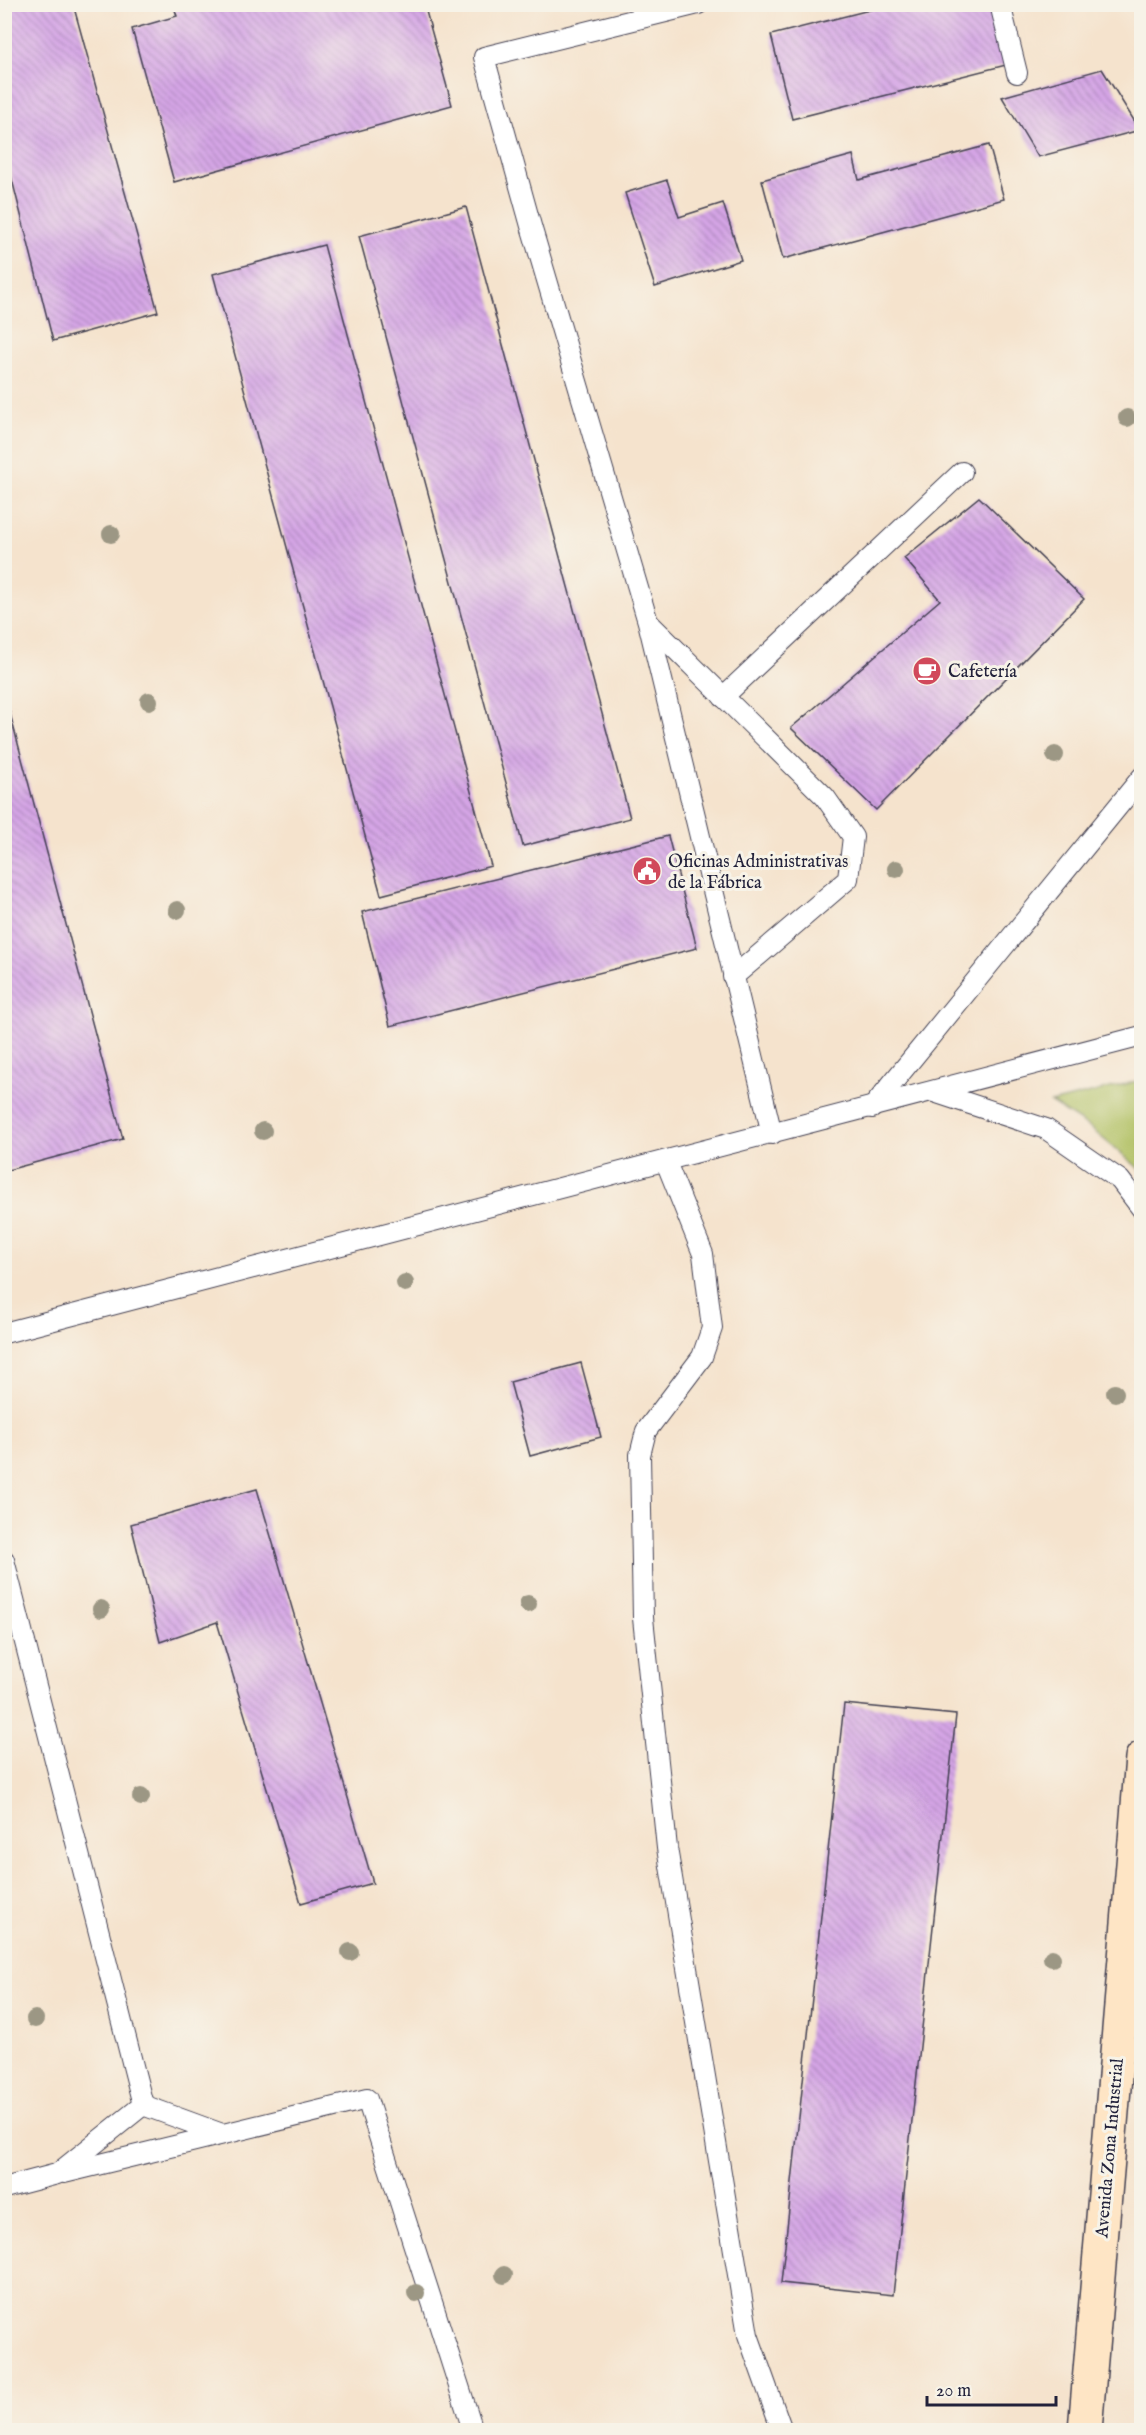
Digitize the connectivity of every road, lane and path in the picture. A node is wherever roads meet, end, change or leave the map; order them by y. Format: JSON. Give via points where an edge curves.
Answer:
{"nodes":[{"id":1,"x":698,"y":4,"type":"edge"},
{"id":2,"x":1000,"y":4,"type":"edge"},
{"id":3,"x":1017,"y":74,"type":"dead end"},
{"id":4,"x":962,"y":472,"type":"dead end"},
{"id":5,"x":648,"y":622,"type":"junction"},
{"id":6,"x":723,"y":696,"type":"junction"},
{"id":7,"x":1142,"y":777,"type":"edge"},
{"id":8,"x":733,"y":977,"type":"junction"},
{"id":9,"x":1142,"y":1036,"type":"edge"},
{"id":10,"x":934,"y":1092,"type":"junction"},
{"id":11,"x":872,"y":1108,"type":"junction"},
{"id":12,"x":771,"y":1134,"type":"junction"},
{"id":13,"x":666,"y":1162,"type":"junction"},
{"id":14,"x":1142,"y":1209,"type":"edge"},
{"id":15,"x":4,"y":1334,"type":"edge"},
{"id":16,"x":4,"y":1560,"type":"edge"},
{"id":17,"x":1142,"y":1758,"type":"edge"},
{"id":18,"x":143,"y":2105,"type":"junction"},
{"id":19,"x":222,"y":2134,"type":"junction"},
{"id":20,"x":57,"y":2174,"type":"junction"},
{"id":21,"x":4,"y":2188,"type":"edge"},
{"id":22,"x":473,"y":2430,"type":"edge"},
{"id":23,"x":782,"y":2430,"type":"edge"},
{"id":24,"x":1085,"y":2430,"type":"edge"}],
"edges":[{"from":1,"to":5,"type":"lane","via":[[484,57]]},
{"from":2,"to":3,"type":"lane"},
{"from":4,"to":6,"type":"lane"},
{"from":5,"to":6,"type":"lane"},
{"from":5,"to":8,"type":"lane"},
{"from":6,"to":8,"type":"lane","via":[[825,797],[853,837],[848,879]]},
{"from":7,"to":11,"type":"lane"},
{"from":8,"to":12,"type":"lane"},
{"from":9,"to":10,"type":"lane"},
{"from":10,"to":11,"type":"lane"},
{"from":10,"to":14,"type":"lane","via":[[1046,1129],[1120,1180]]},
{"from":11,"to":12,"type":"lane"},
{"from":12,"to":13,"type":"lane"},
{"from":13,"to":15,"type":"lane"},
{"from":13,"to":23,"type":"lane","via":[[703,1254],[712,1328],[702,1357],[646,1431],[640,1455],[643,1618],[667,1848],[748,2335]]},
{"from":16,"to":18,"type":"lane"},
{"from":17,"to":24,"type":"main road","name":"Avenida Zona Industrial"},
{"from":18,"to":19,"type":"lane"},
{"from":18,"to":20,"type":"lane"},
{"from":19,"to":20,"type":"lane"},
{"from":19,"to":22,"type":"lane","via":[[367,2099]]},
{"from":20,"to":21,"type":"lane"}]}
